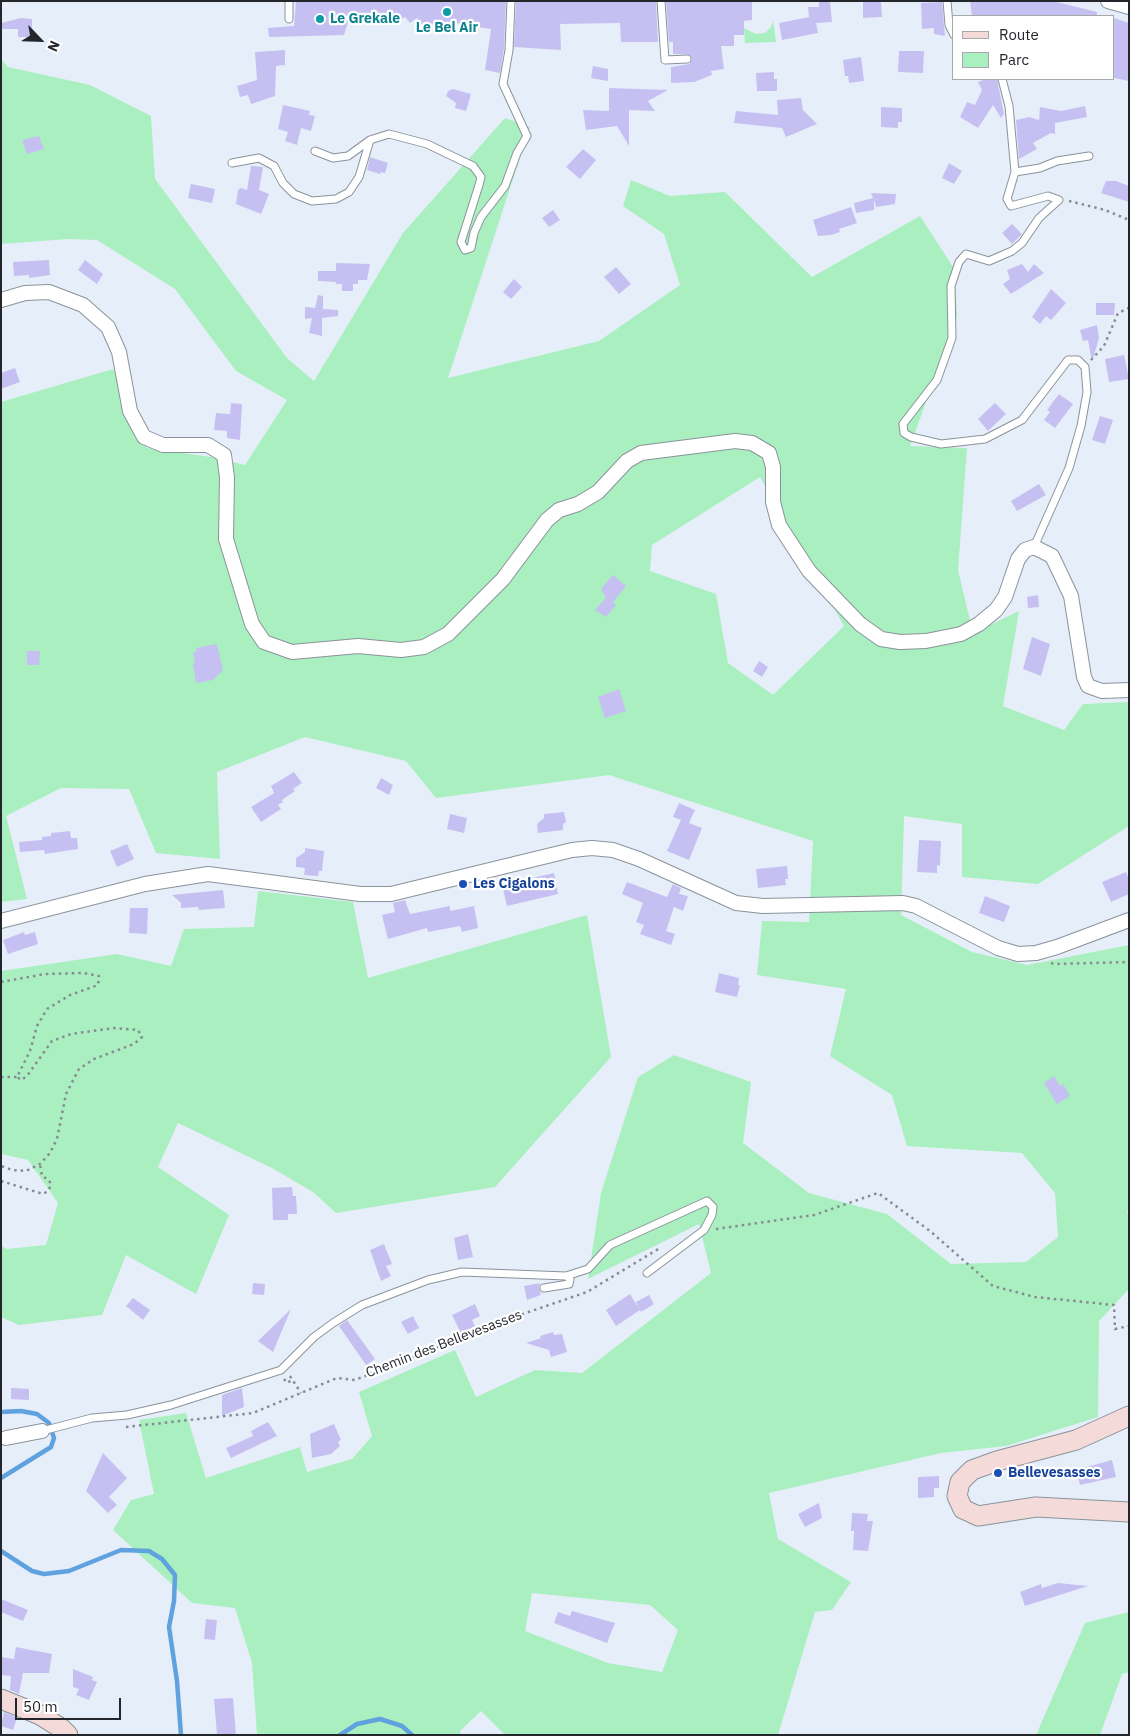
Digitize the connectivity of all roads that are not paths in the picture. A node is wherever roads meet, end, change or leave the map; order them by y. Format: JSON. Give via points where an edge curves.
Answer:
{"nodes":[{"id":1,"x":289,"y":1,"type":"edge"},
{"id":2,"x":511,"y":1,"type":"edge"},
{"id":3,"x":661,"y":1,"type":"edge"},
{"id":4,"x":948,"y":1,"type":"edge"},
{"id":5,"x":1108,"y":1,"type":"edge"},
{"id":6,"x":1129,"y":7,"type":"edge"},
{"id":7,"x":289,"y":19,"type":"dead end"},
{"id":8,"x":952,"y":30,"type":"edge"},
{"id":9,"x":687,"y":59,"type":"dead end"},
{"id":10,"x":1002,"y":80,"type":"edge"},
{"id":11,"x":370,"y":140,"type":"junction"},
{"id":12,"x":315,"y":151,"type":"dead end"},
{"id":13,"x":1089,"y":156,"type":"dead end"},
{"id":14,"x":232,"y":163,"type":"dead end"},
{"id":15,"x":1015,"y":172,"type":"junction"},
{"id":16,"x":1,"y":300,"type":"edge"},
{"id":17,"x":1034,"y":547,"type":"junction"},
{"id":18,"x":1129,"y":690,"type":"edge"},
{"id":19,"x":1129,"y":920,"type":"edge"},
{"id":20,"x":1,"y":921,"type":"edge"},
{"id":21,"x":647,"y":1273,"type":"dead end"},
{"id":22,"x":566,"y":1276,"type":"junction"},
{"id":23,"x":544,"y":1288,"type":"dead end"},
{"id":24,"x":1129,"y":1416,"type":"edge"},
{"id":25,"x":42,"y":1430,"type":"joint"},
{"id":26,"x":4,"y":1437,"type":"edge"},
{"id":27,"x":1129,"y":1512,"type":"edge"},
{"id":28,"x":1,"y":1699,"type":"edge"},
{"id":29,"x":68,"y":1735,"type":"edge"}],
"edges":[{"from":1,"to":7,"type":"lane"},
{"from":2,"to":11,"type":"lane","via":[[503,84],[527,136],[505,186],[481,217],[472,248],[466,250],[461,242],[481,176],[473,166],[427,144],[389,134]]},
{"from":3,"to":9,"type":"lane","via":[[665,60]]},
{"from":4,"to":8,"type":"lane"},
{"from":5,"to":6,"type":"street"},
{"from":10,"to":15,"type":"lane","via":[[1009,106]]},
{"from":11,"to":12,"type":"lane","via":[[348,156],[333,158]]},
{"from":11,"to":14,"type":"lane","via":[[359,177],[349,192],[336,199],[312,202],[294,194],[283,184],[274,166],[259,158]]},
{"from":13,"to":15,"type":"lane"},
{"from":15,"to":17,"type":"lane","via":[[1007,199],[1011,206],[1048,196],[1058,200],[1012,251],[989,261],[966,254],[959,262],[951,286],[952,338],[937,380],[903,424],[904,432],[911,438],[942,444],[985,439],[1022,420],[1068,360],[1078,360],[1085,367],[1087,392],[1081,426],[1069,468]]},
{"from":16,"to":17,"type":"street","via":[[25,293],[49,292],[83,305],[108,327],[119,352],[130,411],[144,437],[163,445],[208,445],[224,455],[228,477],[226,539],[252,624],[264,642],[292,652],[358,646],[401,650],[424,646],[448,634],[503,579],[547,520],[559,510],[578,504],[598,492],[628,461],[641,453],[734,441],[752,443],[769,453],[774,467],[774,502],[779,526],[809,571],[860,624],[882,639],[926,641],[961,634],[979,624],[996,610],[1005,597],[1018,559]]},
{"from":17,"to":18,"type":"street","via":[[1052,556],[1071,596],[1088,686],[1102,691]]},
{"from":19,"to":20,"type":"street","via":[[1057,947],[1018,954],[998,948],[903,902],[763,906],[736,903],[639,859],[613,850],[592,848],[572,850],[391,894],[360,894],[208,874],[145,884]]},
{"from":21,"to":22,"type":"lane","via":[[704,1230],[713,1207],[707,1201],[610,1245],[588,1269]]},
{"from":22,"to":23,"type":"lane","via":[[570,1279],[569,1284]]},
{"from":22,"to":25,"type":"lane","via":[[462,1272],[428,1280],[362,1305],[314,1338],[285,1368],[171,1405]]},
{"from":24,"to":27,"type":"street","via":[[1076,1440],[972,1470],[960,1482],[957,1496],[963,1509],[978,1516],[1036,1507]]},
{"from":25,"to":26,"type":"street"},
{"from":28,"to":29,"type":"street","via":[[40,1715]]}]}
